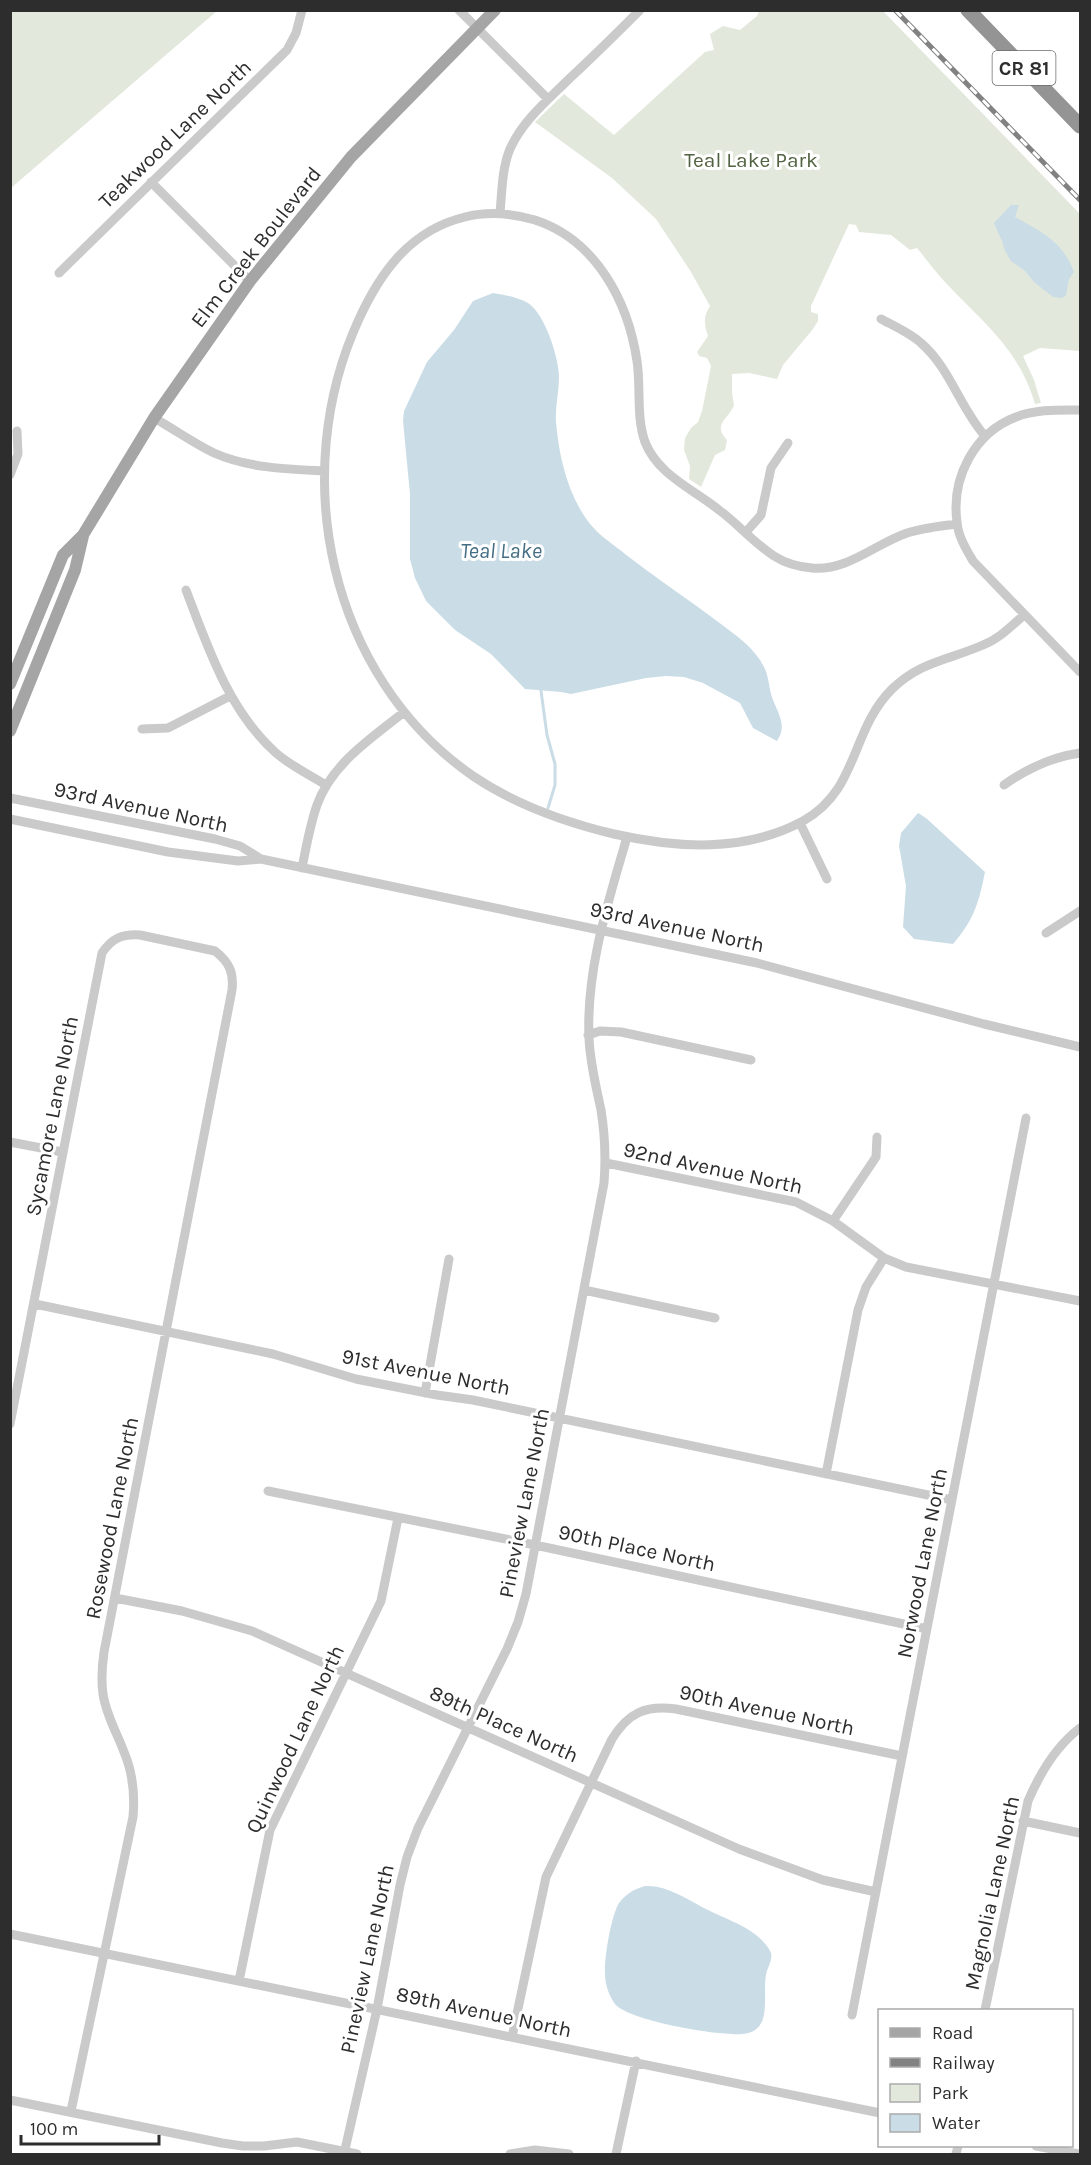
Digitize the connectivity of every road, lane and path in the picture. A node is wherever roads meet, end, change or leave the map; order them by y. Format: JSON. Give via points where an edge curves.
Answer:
{"nodes":[{"id":1,"x":302,"y":10,"type":"edge"},
{"id":2,"x":459,"y":10,"type":"edge"},
{"id":3,"x":495,"y":10,"type":"edge"},
{"id":4,"x":640,"y":10,"type":"edge"},
{"id":5,"x":968,"y":10,"type":"edge"},
{"id":6,"x":477,"y":28,"type":"junction"},
{"id":7,"x":548,"y":99,"type":"junction"},
{"id":8,"x":1080,"y":126,"type":"edge"},
{"id":9,"x":151,"y":182,"type":"junction"},
{"id":10,"x":500,"y":213,"type":"junction"},
{"id":11,"x":58,"y":273,"type":"dead end"},
{"id":12,"x":250,"y":281,"type":"junction"},
{"id":13,"x":881,"y":319,"type":"dead end"},
{"id":14,"x":1080,"y":410,"type":"edge"},
{"id":15,"x":154,"y":417,"type":"junction"},
{"id":16,"x":17,"y":431,"type":"dead end"},
{"id":17,"x":985,"y":436,"type":"junction"},
{"id":18,"x":788,"y":443,"type":"dead end"},
{"id":19,"x":323,"y":471,"type":"junction"},
{"id":20,"x":10,"y":475,"type":"edge"},
{"id":21,"x":957,"y":524,"type":"junction"},
{"id":22,"x":746,"y":532,"type":"junction"},
{"id":23,"x":83,"y":535,"type":"junction"},
{"id":24,"x":186,"y":590,"type":"dead end"},
{"id":25,"x":1023,"y":615,"type":"junction"},
{"id":26,"x":1080,"y":672,"type":"edge"},
{"id":27,"x":10,"y":684,"type":"edge"},
{"id":28,"x":230,"y":696,"type":"junction"},
{"id":29,"x":404,"y":712,"type":"junction"},
{"id":30,"x":142,"y":729,"type":"dead end"},
{"id":31,"x":10,"y":731,"type":"edge"},
{"id":32,"x":1080,"y":753,"type":"edge"},
{"id":33,"x":326,"y":785,"type":"junction"},
{"id":34,"x":1004,"y":785,"type":"dead end"},
{"id":35,"x":10,"y":798,"type":"edge"},
{"id":36,"x":10,"y":819,"type":"edge"},
{"id":37,"x":800,"y":823,"type":"junction"},
{"id":38,"x":627,"y":837,"type":"junction"},
{"id":39,"x":261,"y":859,"type":"junction"},
{"id":40,"x":302,"y":867,"type":"junction"},
{"id":41,"x":827,"y":879,"type":"dead end"},
{"id":42,"x":1080,"y":911,"type":"edge"},
{"id":43,"x":601,"y":929,"type":"junction"},
{"id":44,"x":1046,"y":933,"type":"dead end"},
{"id":45,"x":198,"y":947,"type":"joint"},
{"id":46,"x":588,"y":1035,"type":"junction"},
{"id":47,"x":1080,"y":1047,"type":"edge"},
{"id":48,"x":751,"y":1060,"type":"dead end"},
{"id":49,"x":1026,"y":1118,"type":"dead end"},
{"id":50,"x":877,"y":1137,"type":"dead end"},
{"id":51,"x":10,"y":1142,"type":"edge"},
{"id":52,"x":62,"y":1152,"type":"junction"},
{"id":53,"x":606,"y":1163,"type":"junction"},
{"id":54,"x":833,"y":1221,"type":"junction"},
{"id":55,"x":884,"y":1258,"type":"junction"},
{"id":56,"x":449,"y":1259,"type":"dead end"},
{"id":57,"x":995,"y":1284,"type":"junction"},
{"id":58,"x":584,"y":1290,"type":"junction"},
{"id":59,"x":1080,"y":1301,"type":"edge"},
{"id":60,"x":35,"y":1304,"type":"junction"},
{"id":61,"x":715,"y":1318,"type":"dead end"},
{"id":62,"x":166,"y":1331,"type":"junction"},
{"id":63,"x":425,"y":1393,"type":"junction"},
{"id":64,"x":560,"y":1417,"type":"junction"},
{"id":65,"x":10,"y":1424,"type":"edge"},
{"id":66,"x":826,"y":1474,"type":"junction"},
{"id":67,"x":268,"y":1491,"type":"dead end"},
{"id":68,"x":952,"y":1500,"type":"junction"},
{"id":69,"x":398,"y":1518,"type":"junction"},
{"id":70,"x":535,"y":1545,"type":"junction"},
{"id":71,"x":115,"y":1598,"type":"junction"},
{"id":72,"x":927,"y":1629,"type":"junction"},
{"id":73,"x":346,"y":1671,"type":"junction"},
{"id":74,"x":468,"y":1727,"type":"junction"},
{"id":75,"x":1080,"y":1728,"type":"edge"},
{"id":76,"x":902,"y":1756,"type":"junction"},
{"id":77,"x":591,"y":1783,"type":"junction"},
{"id":78,"x":1023,"y":1821,"type":"junction"},
{"id":79,"x":1080,"y":1833,"type":"edge"},
{"id":80,"x":876,"y":1892,"type":"junction"},
{"id":81,"x":10,"y":1934,"type":"edge"},
{"id":82,"x":104,"y":1953,"type":"junction"},
{"id":83,"x":239,"y":1981,"type":"junction"},
{"id":84,"x":376,"y":2009,"type":"junction"},
{"id":85,"x":985,"y":2009,"type":"edge"},
{"id":86,"x":852,"y":2015,"type":"dead end"},
{"id":87,"x":512,"y":2037,"type":"junction"},
{"id":88,"x":636,"y":2061,"type":"junction"},
{"id":89,"x":10,"y":2100,"type":"edge"},
{"id":90,"x":71,"y":2111,"type":"junction"},
{"id":91,"x":878,"y":2112,"type":"edge"},
{"id":92,"x":1046,"y":2147,"type":"edge"},
{"id":93,"x":344,"y":2153,"type":"edge"},
{"id":94,"x":357,"y":2154,"type":"edge"},
{"id":95,"x":510,"y":2154,"type":"edge"},
{"id":96,"x":569,"y":2154,"type":"edge"},
{"id":97,"x":616,"y":2154,"type":"edge"},
{"id":98,"x":1079,"y":2154,"type":"edge"}],
"edges":[{"from":1,"to":9,"type":"street","name":"Teakwood Lane North","via":[[287,50]]},
{"from":2,"to":6,"type":"street"},
{"from":3,"to":6,"type":"main road","name":"Elm Creek Boulevard"},
{"from":4,"to":7,"type":"street"},
{"from":5,"to":8,"type":"highway","number":"CR 81"},
{"from":6,"to":7,"type":"street"},
{"from":6,"to":12,"type":"main road","name":"Elm Creek Boulevard","via":[[351,157]]},
{"from":7,"to":10,"type":"street","via":[[527,121],[509,151]]},
{"from":9,"to":11,"type":"street","name":"Teakwood Lane North"},
{"from":9,"to":12,"type":"street"},
{"from":10,"to":19,"type":"street","via":[[464,217],[431,230],[391,263],[366,305],[341,364],[329,414]]},
{"from":10,"to":22,"type":"street","via":[[544,224],[565,234],[598,264],[623,309],[632,336],[647,447],[664,470]]},
{"from":12,"to":15,"type":"main road","name":"Elm Creek Boulevard"},
{"from":13,"to":17,"type":"street","via":[[921,343],[935,357]]},
{"from":14,"to":17,"type":"street","via":[[1026,414]]},
{"from":15,"to":19,"type":"street","via":[[215,453],[239,462]]},
{"from":15,"to":23,"type":"main road","name":"Elm Creek Boulevard"},
{"from":16,"to":20,"type":"street","via":[[18,454]]},
{"from":17,"to":21,"type":"street","via":[[971,453],[959,480]]},
{"from":18,"to":22,"type":"street","via":[[771,468],[761,515]]},
{"from":19,"to":29,"type":"street","via":[[325,510],[338,585],[367,657]]},
{"from":21,"to":22,"type":"street","via":[[905,533],[843,564],[826,568],[801,566],[776,557]]},
{"from":21,"to":25,"type":"street","via":[[973,561]]},
{"from":23,"to":27,"type":"main road","name":"Elm Creek Boulevard","via":[[63,555]]},
{"from":23,"to":31,"type":"main road","name":"Elm Creek Boulevard","via":[[75,570]]},
{"from":24,"to":28,"type":"street"},
{"from":25,"to":26,"type":"street"},
{"from":25,"to":37,"type":"street","via":[[983,646],[932,662],[895,686],[868,721],[844,781],[833,797]]},
{"from":28,"to":30,"type":"street","via":[[168,728]]},
{"from":28,"to":33,"type":"street","via":[[256,733],[278,754]]},
{"from":29,"to":33,"type":"street","via":[[352,754]]},
{"from":29,"to":38,"type":"street","via":[[447,755],[495,790],[574,824]]},
{"from":32,"to":34,"type":"street","via":[[1032,766]]},
{"from":33,"to":40,"type":"street","via":[[312,822]]},
{"from":35,"to":39,"type":"street","name":"93rd Avenue North","via":[[215,839],[240,846]]},
{"from":36,"to":39,"type":"street","name":"93rd Avenue North","via":[[168,852],[238,861]]},
{"from":37,"to":38,"type":"street","via":[[752,839],[715,845],[668,844]]},
{"from":37,"to":41,"type":"street"},
{"from":38,"to":43,"type":"street","name":"Pineview Lane North"},
{"from":39,"to":40,"type":"street","name":"93rd Avenue North"},
{"from":40,"to":43,"type":"street","name":"93rd Avenue North"},
{"from":42,"to":44,"type":"street"},
{"from":43,"to":46,"type":"street","name":"Pineview Lane North","via":[[592,974]]},
{"from":43,"to":47,"type":"street","name":"93rd Avenue North","via":[[757,963]]},
{"from":45,"to":52,"type":"street","name":"Sycamore Lane North","via":[[128,935],[117,937],[102,953]]},
{"from":45,"to":62,"type":"street","name":"Rosewood Lane North","via":[[215,951],[224,959],[232,981]]},
{"from":46,"to":48,"type":"street","via":[[621,1032]]},
{"from":46,"to":53,"type":"street","name":"Pineview Lane North"},
{"from":49,"to":57,"type":"street","name":"Norwood Lane North"},
{"from":50,"to":54,"type":"street","via":[[876,1158]]},
{"from":51,"to":52,"type":"street"},
{"from":52,"to":60,"type":"street","name":"Sycamore Lane North"},
{"from":53,"to":54,"type":"street","name":"92nd Avenue North","via":[[796,1202]]},
{"from":53,"to":58,"type":"street","name":"Pineview Lane North"},
{"from":54,"to":55,"type":"street","name":"92nd Avenue North"},
{"from":55,"to":57,"type":"street","name":"92nd Avenue North","via":[[906,1267]]},
{"from":55,"to":66,"type":"street","via":[[861,1301]]},
{"from":56,"to":63,"type":"street"},
{"from":57,"to":59,"type":"street","name":"92nd Avenue North"},
{"from":57,"to":68,"type":"street","name":"Norwood Lane North"},
{"from":58,"to":61,"type":"street"},
{"from":58,"to":64,"type":"street","name":"Pineview Lane North"},
{"from":60,"to":62,"type":"street","name":"91st Avenue North"},
{"from":60,"to":65,"type":"street","name":"Sycamore Lane North"},
{"from":62,"to":63,"type":"street","name":"91st Avenue North"},
{"from":62,"to":71,"type":"street","name":"Rosewood Lane North"},
{"from":63,"to":64,"type":"street","name":"91st Avenue North"},
{"from":64,"to":66,"type":"street","name":"91st Avenue North"},
{"from":64,"to":70,"type":"street","name":"Pineview Lane North"},
{"from":66,"to":68,"type":"street","name":"91st Avenue North"},
{"from":67,"to":69,"type":"street","name":"90th Place North"},
{"from":68,"to":72,"type":"street","name":"Norwood Lane North"},
{"from":69,"to":70,"type":"street","name":"90th Place North"},
{"from":69,"to":73,"type":"street","name":"Quinwood Lane North","via":[[381,1601]]},
{"from":70,"to":72,"type":"street","name":"90th Place North"},
{"from":70,"to":74,"type":"street","name":"Pineview Lane North","via":[[518,1622]]},
{"from":71,"to":73,"type":"street","name":"89th Place North","via":[[234,1625]]},
{"from":71,"to":82,"type":"street","name":"Rosewood Lane North","via":[[104,1652],[103,1695],[128,1764],[134,1806]]},
{"from":72,"to":76,"type":"street","name":"Norwood Lane North"},
{"from":73,"to":74,"type":"street","name":"89th Place North"},
{"from":73,"to":83,"type":"street","name":"Quinwood Lane North","via":[[270,1830]]},
{"from":74,"to":77,"type":"street","name":"89th Place North"},
{"from":74,"to":84,"type":"street","name":"Pineview Lane North","via":[[407,1857]]},
{"from":75,"to":78,"type":"street","name":"Magnolia Lane North","via":[[1045,1767]]},
{"from":76,"to":77,"type":"street","name":"90th Avenue North","via":[[663,1707],[649,1708],[627,1720],[612,1739]]},
{"from":76,"to":80,"type":"street","name":"Norwood Lane North"},
{"from":77,"to":80,"type":"street","name":"89th Place North","via":[[785,1868]]},
{"from":77,"to":87,"type":"street","name":"90th Avenue North","via":[[546,1877]]},
{"from":78,"to":79,"type":"street"},
{"from":78,"to":85,"type":"street","name":"Magnolia Lane North"},
{"from":80,"to":86,"type":"street","name":"Norwood Lane North"},
{"from":81,"to":82,"type":"street","name":"89th Avenue North"},
{"from":82,"to":83,"type":"street","name":"89th Avenue North"},
{"from":82,"to":90,"type":"street","name":"Rosewood Lane North"},
{"from":83,"to":84,"type":"street","name":"89th Avenue North"},
{"from":84,"to":87,"type":"street","name":"89th Avenue North"},
{"from":84,"to":93,"type":"street","name":"Pineview Lane North"},
{"from":87,"to":88,"type":"street","name":"89th Avenue North"},
{"from":88,"to":91,"type":"street","name":"89th Avenue North"},
{"from":88,"to":97,"type":"street"},
{"from":89,"to":90,"type":"street"},
{"from":90,"to":93,"type":"street","via":[[222,2143],[264,2146],[297,2142]]},
{"from":92,"to":98,"type":"street"},
{"from":93,"to":94,"type":"street"},
{"from":95,"to":96,"type":"street","via":[[535,2150]]}]}
